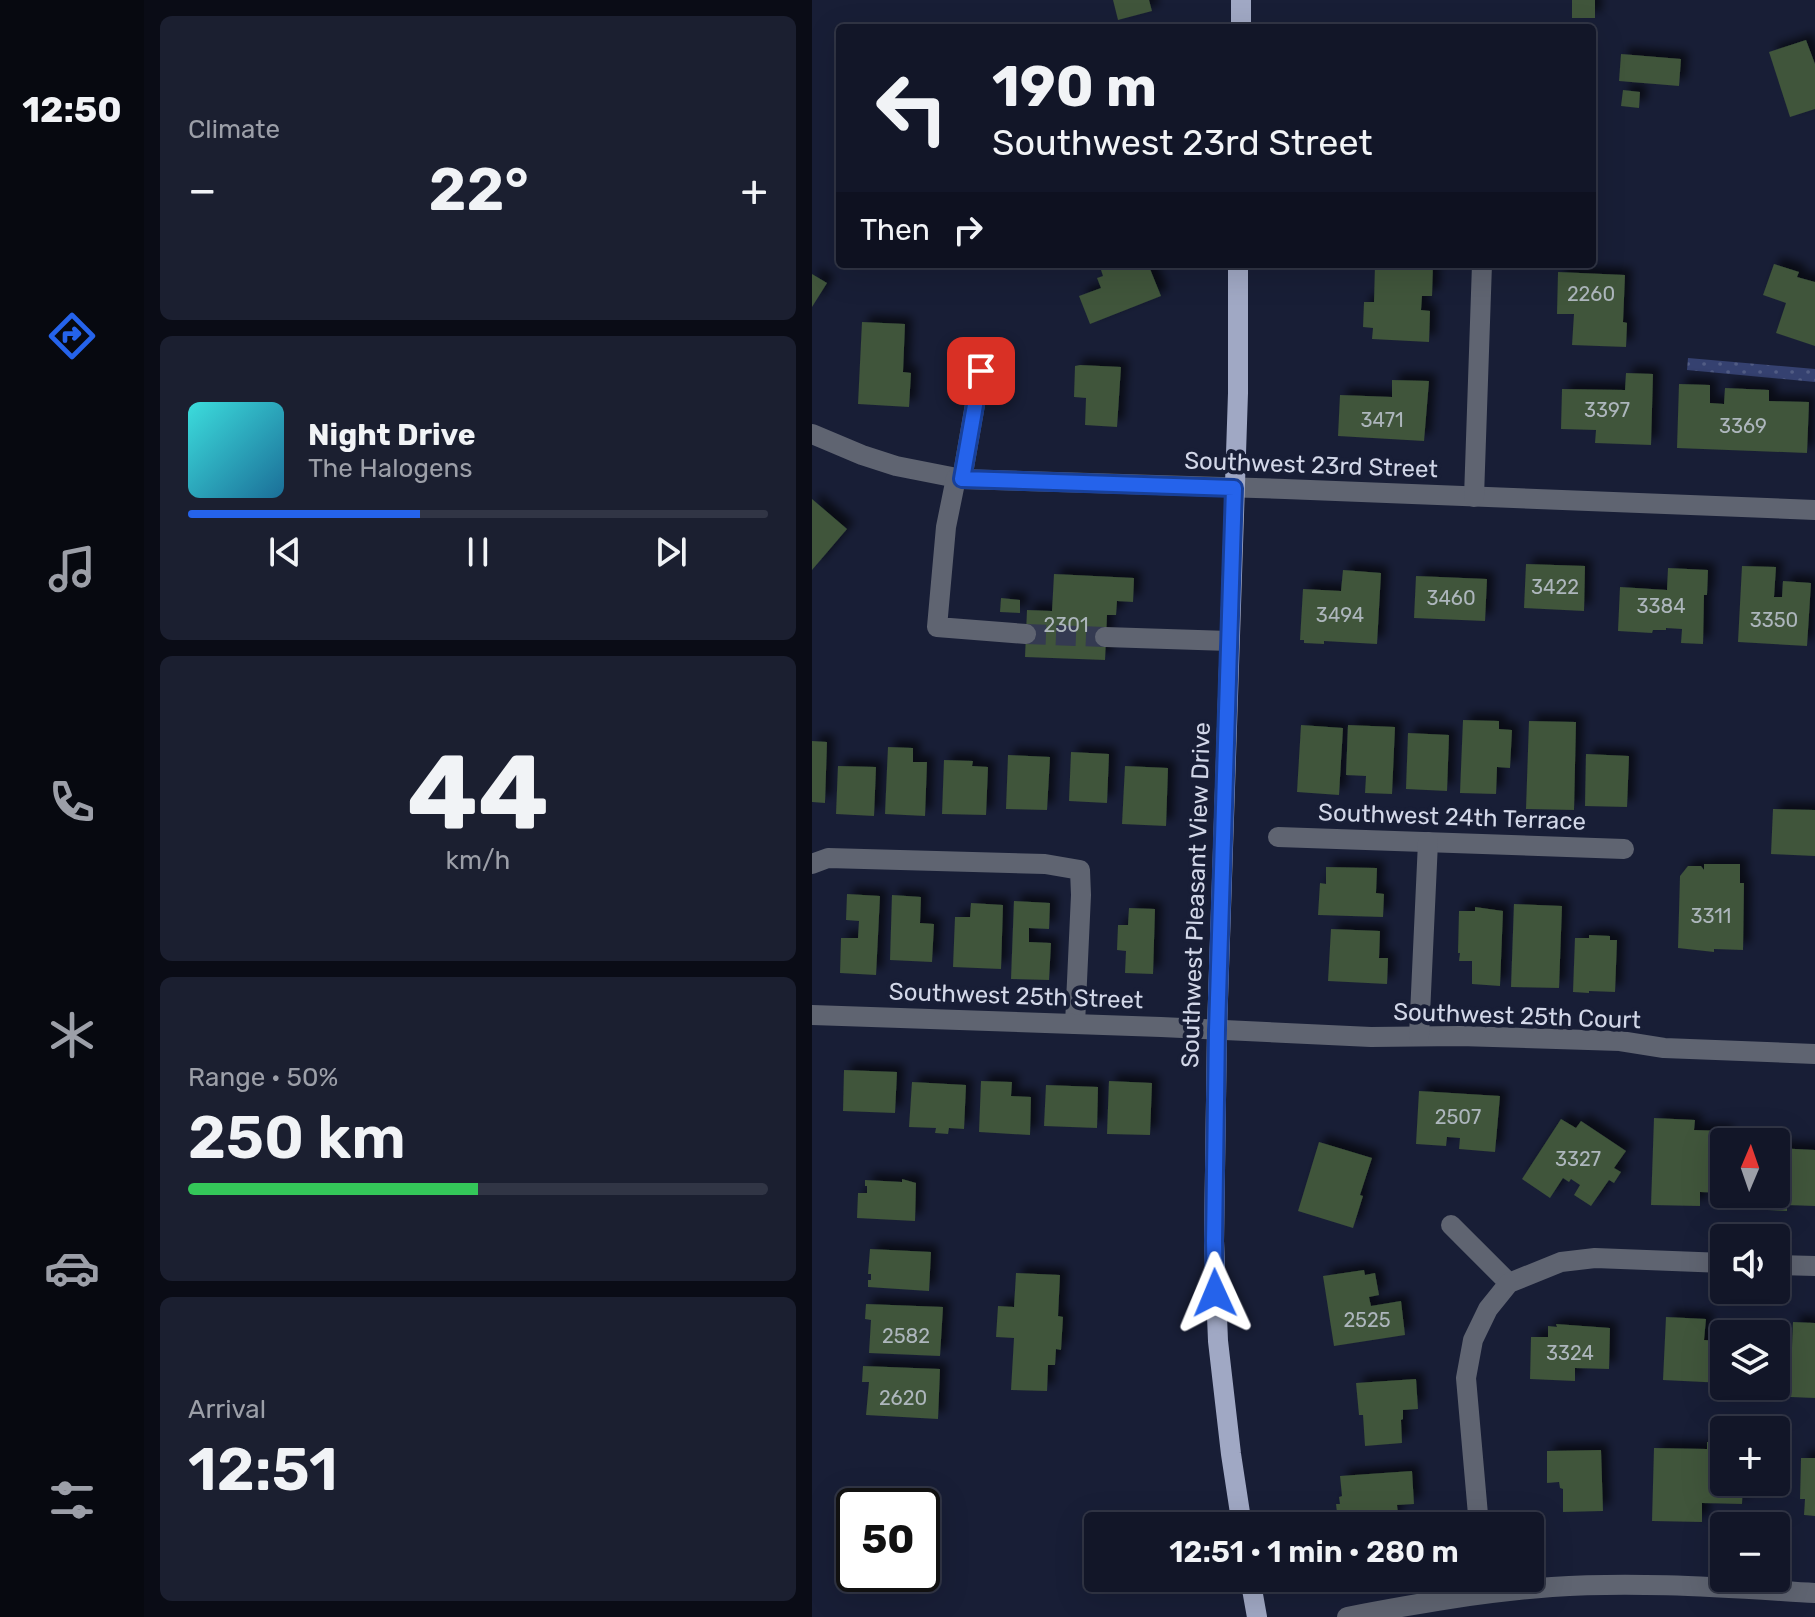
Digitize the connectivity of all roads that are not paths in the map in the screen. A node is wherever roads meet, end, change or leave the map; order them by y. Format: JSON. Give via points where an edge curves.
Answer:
{"nodes":[{"id":1,"x":1241,"y":0,"type":"edge"},
{"id":2,"x":1241,"y":24,"type":"edge"},
{"id":3,"x":1238,"y":268,"type":"edge"},
{"id":4,"x":1482,"y":268,"type":"edge"},
{"id":5,"x":985,"y":347,"type":"dead end"},
{"id":6,"x":812,"y":434,"type":"edge"},
{"id":7,"x":959,"y":479,"type":"junction"},
{"id":8,"x":1234,"y":488,"type":"junction"},
{"id":9,"x":1474,"y":497,"type":"junction"},
{"id":10,"x":1815,"y":510,"type":"edge"},
{"id":11,"x":1026,"y":634,"type":"tunnel mouth"},
{"id":12,"x":1105,"y":637,"type":"tunnel mouth"},
{"id":13,"x":1229,"y":641,"type":"junction"},
{"id":14,"x":1278,"y":837,"type":"dead end"},
{"id":15,"x":1428,"y":842,"type":"junction"},
{"id":16,"x":1624,"y":849,"type":"dead end"},
{"id":17,"x":812,"y":864,"type":"edge"},
{"id":18,"x":812,"y":1015,"type":"edge"},
{"id":19,"x":1075,"y":1024,"type":"junction"},
{"id":20,"x":1217,"y":1030,"type":"junction"},
{"id":21,"x":1419,"y":1036,"type":"junction"},
{"id":22,"x":1815,"y":1054,"type":"edge"},
{"id":23,"x":1451,"y":1225,"type":"dead end"},
{"id":24,"x":1710,"y":1262,"type":"edge"},
{"id":25,"x":1790,"y":1265,"type":"edge"},
{"id":26,"x":1815,"y":1266,"type":"edge"},
{"id":27,"x":1509,"y":1283,"type":"junction"},
{"id":28,"x":1240,"y":1512,"type":"edge"},
{"id":29,"x":1478,"y":1512,"type":"edge"},
{"id":30,"x":1544,"y":1587,"type":"edge"},
{"id":31,"x":1253,"y":1592,"type":"edge"},
{"id":32,"x":1462,"y":1592,"type":"edge"},
{"id":33,"x":1815,"y":1593,"type":"edge"},
{"id":34,"x":1257,"y":1617,"type":"edge"},
{"id":35,"x":1347,"y":1617,"type":"edge"}],
"edges":[{"from":1,"to":2,"type":"main road"},
{"from":3,"to":8,"type":"main road","name":"Southwest Pleasant View Drive"},
{"from":4,"to":9,"type":"street"},
{"from":5,"to":7,"type":"street"},
{"from":6,"to":7,"type":"street","name":"Southwest 23rd Street","via":[[896,466]]},
{"from":7,"to":8,"type":"street","name":"Southwest 23rd Street"},
{"from":7,"to":11,"type":"street","via":[[946,527],[937,627]]},
{"from":8,"to":9,"type":"street","name":"Southwest 23rd Street"},
{"from":8,"to":13,"type":"main road","name":"Southwest Pleasant View Drive"},
{"from":9,"to":10,"type":"street","name":"Southwest 23rd Street"},
{"from":12,"to":13,"type":"street"},
{"from":13,"to":20,"type":"main road","name":"Southwest Pleasant View Drive"},
{"from":14,"to":15,"type":"street","name":"Southwest 24th Terrace"},
{"from":15,"to":16,"type":"street","name":"Southwest 24th Terrace"},
{"from":15,"to":21,"type":"street"},
{"from":17,"to":19,"type":"street","via":[[828,858],[1045,864],[1080,870]]},
{"from":18,"to":19,"type":"street","name":"Southwest 25th Street"},
{"from":19,"to":20,"type":"street","name":"Southwest 25th Street"},
{"from":20,"to":21,"type":"street","name":"Southwest 25th Court"},
{"from":20,"to":28,"type":"main road","name":"Southwest Pleasant View Drive","via":[[1215,1293]]},
{"from":21,"to":22,"type":"street","name":"Southwest 25th Court","via":[[1620,1041],[1664,1048]]},
{"from":23,"to":27,"type":"street"},
{"from":24,"to":27,"type":"street","via":[[1595,1258],[1561,1262]]},
{"from":25,"to":26,"type":"street"},
{"from":27,"to":29,"type":"street","via":[[1473,1340],[1466,1378]]},
{"from":30,"to":33,"type":"street","via":[[1657,1585]]},
{"from":31,"to":34,"type":"main road"},
{"from":32,"to":35,"type":"street"}]}
